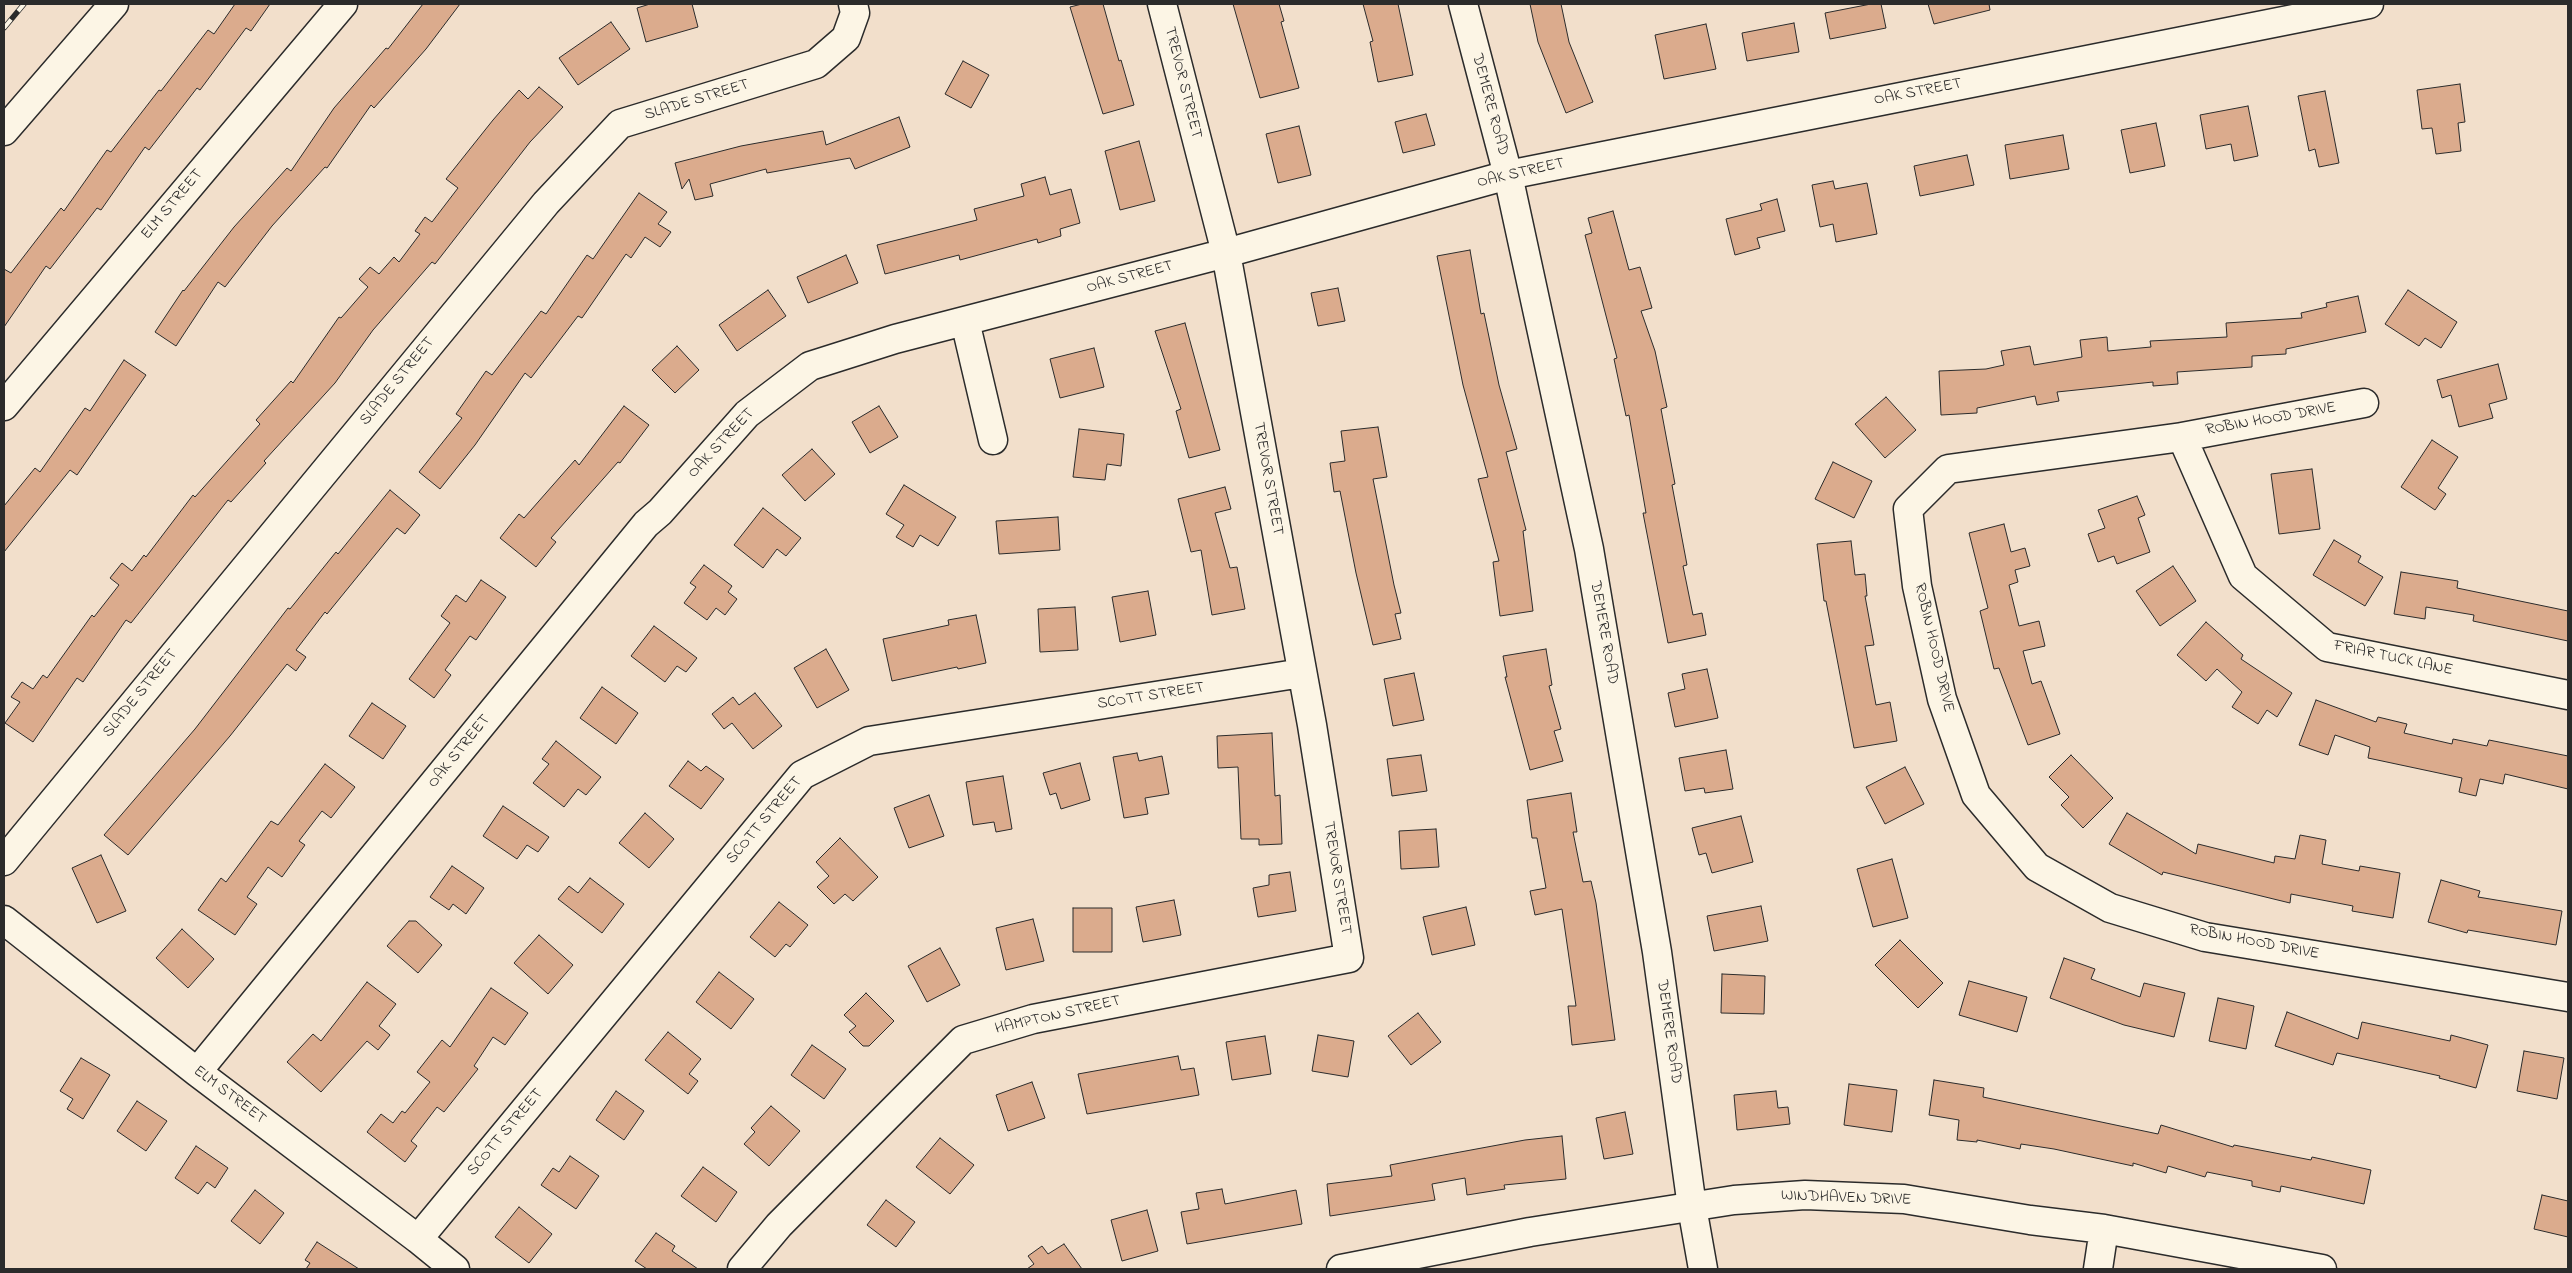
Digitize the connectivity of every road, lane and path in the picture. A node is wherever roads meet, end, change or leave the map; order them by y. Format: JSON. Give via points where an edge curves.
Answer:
{"nodes":[{"id":1,"x":114,"y":4,"type":"edge"},
{"id":2,"x":342,"y":4,"type":"edge"},
{"id":3,"x":853,"y":4,"type":"edge"},
{"id":4,"x":1162,"y":4,"type":"edge"},
{"id":5,"x":1463,"y":4,"type":"edge"},
{"id":6,"x":2369,"y":4,"type":"edge"},
{"id":7,"x":4,"y":132,"type":"edge"},
{"id":8,"x":1508,"y":175,"type":"junction"},
{"id":9,"x":1226,"y":253,"type":"junction"},
{"id":10,"x":965,"y":321,"type":"junction"},
{"id":11,"x":2364,"y":404,"type":"dead end"},
{"id":12,"x":4,"y":406,"type":"edge"},
{"id":13,"x":2182,"y":437,"type":"junction"},
{"id":14,"x":994,"y":440,"type":"dead end"},
{"id":15,"x":1302,"y":673,"type":"junction"},
{"id":16,"x":2568,"y":695,"type":"edge"},
{"id":17,"x":4,"y":861,"type":"edge"},
{"id":18,"x":4,"y":920,"type":"edge"},
{"id":19,"x":1349,"y":958,"type":"joint"},
{"id":20,"x":2568,"y":997,"type":"edge"},
{"id":21,"x":197,"y":1072,"type":"junction"},
{"id":22,"x":1692,"y":1207,"type":"junction"},
{"id":23,"x":2104,"y":1228,"type":"junction"},
{"id":24,"x":418,"y":1239,"type":"junction"},
{"id":25,"x":1380,"y":1266,"type":"edge"},
{"id":26,"x":455,"y":1269,"type":"edge"},
{"id":27,"x":742,"y":1269,"type":"edge"},
{"id":28,"x":1340,"y":1269,"type":"edge"},
{"id":29,"x":1703,"y":1269,"type":"edge"},
{"id":30,"x":2098,"y":1269,"type":"edge"},
{"id":31,"x":2322,"y":1269,"type":"edge"}],
"edges":[{"from":1,"to":7,"type":"street"},
{"from":2,"to":12,"type":"street","name":"ELM STREET"},
{"from":3,"to":17,"type":"street","name":"SLADE STREET","via":[[855,13],[846,38],[816,64],[620,124],[546,203]]},
{"from":4,"to":9,"type":"street","name":"TREVOR STREET"},
{"from":5,"to":8,"type":"street","name":"DEMERE ROAD"},
{"from":6,"to":8,"type":"street","name":"OAK STREET"},
{"from":8,"to":9,"type":"street","name":"OAK STREET"},
{"from":8,"to":22,"type":"street","name":"DEMERE ROAD","via":[[1590,549],[1657,952]]},
{"from":9,"to":10,"type":"street","name":"OAK STREET"},
{"from":9,"to":15,"type":"street","name":"TREVOR STREET"},
{"from":10,"to":14,"type":"street"},
{"from":10,"to":21,"type":"street","name":"OAK STREET","via":[[810,366],[747,414],[646,524]]},
{"from":11,"to":13,"type":"street","name":"ROBIN HOOD DRIVE"},
{"from":13,"to":16,"type":"street","name":"FRIAR TUCK LANE","via":[[2243,576],[2328,647]]},
{"from":13,"to":20,"type":"street","name":"ROBIN HOOD DRIVE","via":[[1948,469],[1908,509],[1917,586],[1942,699],[1976,796],[2037,867],[2110,908],[2205,937]]},
{"from":15,"to":19,"type":"street","name":"TREVOR STREET"},
{"from":15,"to":24,"type":"street","name":"SCOTT STREET","via":[[869,741],[802,775]]},
{"from":18,"to":21,"type":"street","name":"ELM STREET"},
{"from":19,"to":27,"type":"street","name":"HAMPTON STREET","via":[[1032,1019],[963,1040],[779,1225]]},
{"from":21,"to":24,"type":"street","name":"ELM STREET"},
{"from":22,"to":23,"type":"street","name":"WINDHAVEN DRIVE","via":[[1734,1200],[1805,1195],[1904,1199],[2030,1220]]},
{"from":22,"to":25,"type":"street","name":"WINDHAVEN DRIVE","via":[[1530,1232]]},
{"from":22,"to":29,"type":"street","name":"DEMERE ROAD"},
{"from":23,"to":30,"type":"street"},
{"from":23,"to":31,"type":"street","name":"WINDHAVEN DRIVE"},
{"from":24,"to":26,"type":"street","name":"ELM STREET"},
{"from":25,"to":28,"type":"street","name":"WINDHAVEN DRIVE"}]}
